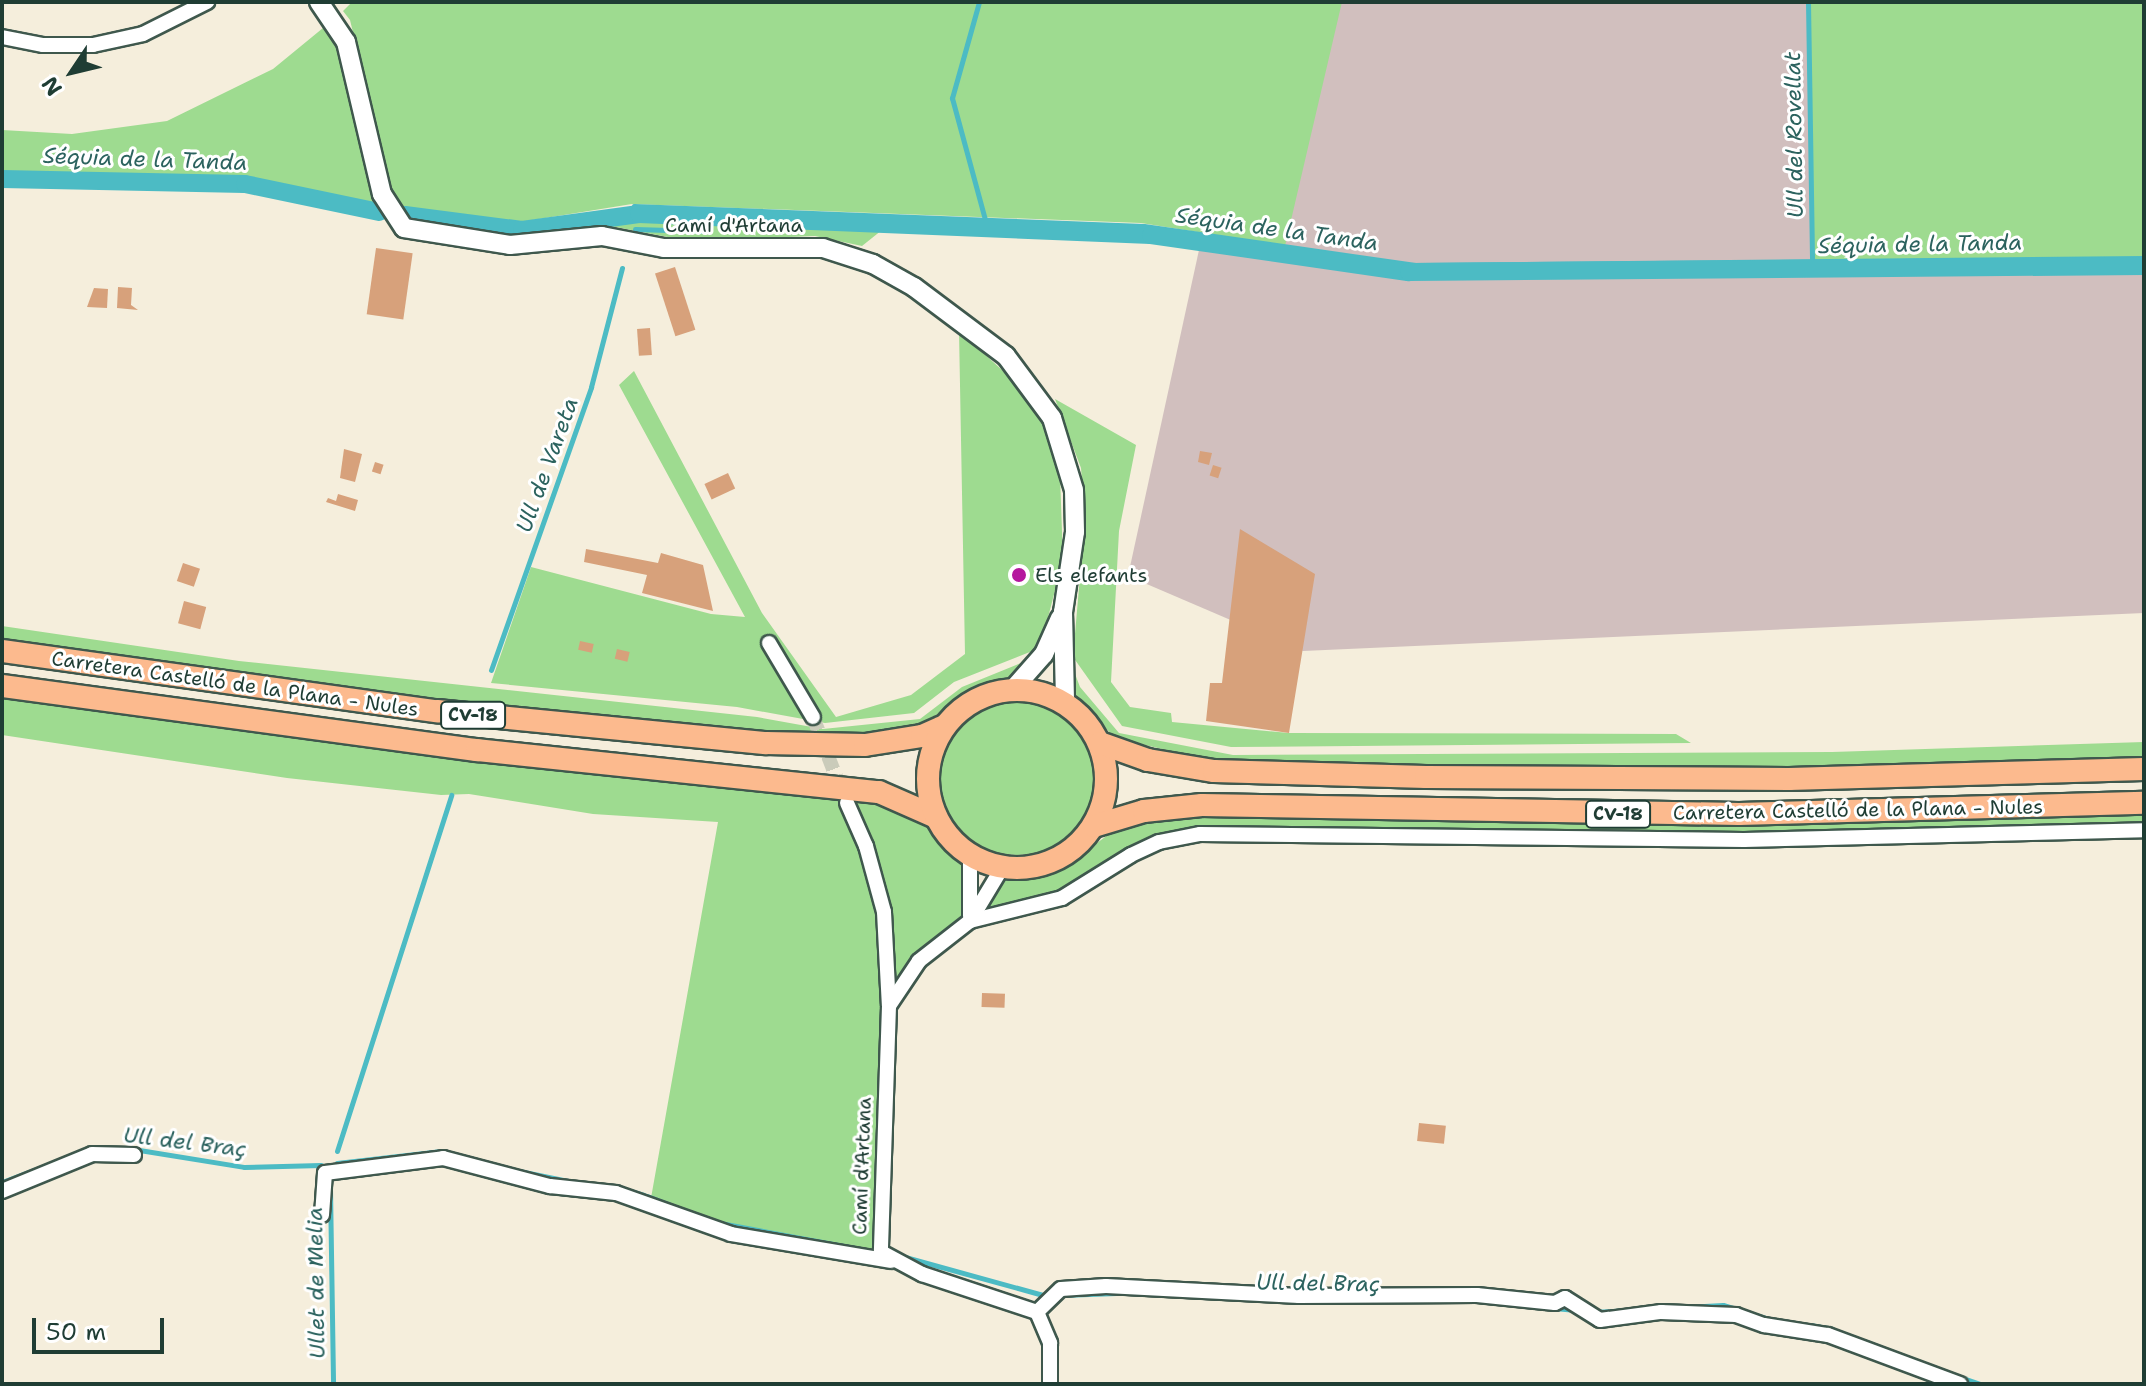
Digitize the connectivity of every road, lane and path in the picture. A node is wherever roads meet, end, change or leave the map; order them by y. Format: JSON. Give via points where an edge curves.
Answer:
{"nodes":[{"id":1,"x":207,"y":2,"type":"edge"},
{"id":2,"x":319,"y":2,"type":"edge"},
{"id":3,"x":2,"y":37,"type":"edge"},
{"id":4,"x":1063,"y":612,"type":"junction"},
{"id":5,"x":769,"y":643,"type":"dead end"},
{"id":6,"x":2,"y":651,"type":"edge"},
{"id":7,"x":2,"y":686,"type":"edge"},
{"id":8,"x":1014,"y":688,"type":"junction"},
{"id":9,"x":1065,"y":703,"type":"junction"},
{"id":10,"x":813,"y":717,"type":"tunnel mouth"},
{"id":11,"x":944,"y":726,"type":"junction"},
{"id":12,"x":1100,"y":743,"type":"junction"},
{"id":13,"x":2144,"y":769,"type":"edge"},
{"id":14,"x":847,"y":803,"type":"tunnel mouth"},
{"id":15,"x":2144,"y":803,"type":"edge"},
{"id":16,"x":936,"y":817,"type":"junction"},
{"id":17,"x":1094,"y":826,"type":"junction"},
{"id":18,"x":2144,"y":830,"type":"edge"},
{"id":19,"x":970,"y":855,"type":"junction"},
{"id":20,"x":1002,"y":868,"type":"junction"},
{"id":21,"x":970,"y":921,"type":"junction"},
{"id":22,"x":889,"y":1006,"type":"junction"},
{"id":23,"x":134,"y":1155,"type":"dead end"},
{"id":24,"x":2,"y":1191,"type":"edge"},
{"id":25,"x":322,"y":1215,"type":"dead end"},
{"id":26,"x":894,"y":1261,"type":"junction"},
{"id":27,"x":1037,"y":1312,"type":"junction"},
{"id":28,"x":1050,"y":1384,"type":"edge"},
{"id":29,"x":1960,"y":1384,"type":"edge"}],
"edges":[{"from":1,"to":3,"type":"street","via":[[143,34],[93,45],[43,45]]},
{"from":2,"to":4,"type":"street","name":"Camí d'Artana","via":[[346,42],[382,194],[395,222],[404,228],[510,245],[602,236],[664,248],[823,248],[873,264],[914,287],[1006,356],[1052,418],[1074,490],[1075,532]]},
{"from":4,"to":8,"type":"street","name":"Camí d'Artana","via":[[1044,654]]},
{"from":4,"to":9,"type":"street","name":"Camí d'Artana"},
{"from":5,"to":10,"type":"street"},
{"from":6,"to":11,"type":"main road","name":"Carretera Castelló de la Plana - Nules","number":"CV-18","via":[[375,703],[766,743],[865,745],[922,736]]},
{"from":7,"to":16,"type":"main road","name":"Carretera Castelló de la Plana - Nules","number":"CV-18","via":[[477,750],[879,792]]},
{"from":8,"to":9,"type":"main road"},
{"from":8,"to":11,"type":"main road","number":"CV-18","via":[[975,699]]},
{"from":9,"to":12,"type":"main road","number":"CV-18"},
{"from":11,"to":16,"type":"main road","number":"CV-18","via":[[930,755],[927,786]]},
{"from":12,"to":13,"type":"main road","name":"Carretera Castelló de la Plana - Nules","number":"CV-18","via":[[1148,760],[1214,771],[1426,777],[1868,778]]},
{"from":12,"to":17,"type":"main road","via":[[1107,771],[1105,800]]},
{"from":14,"to":22,"type":"street","via":[[866,846],[884,912]]},
{"from":15,"to":17,"type":"main road","name":"Carretera Castelló de la Plana - Nules","number":"CV-18","via":[[1682,814],[1202,805],[1144,811]]},
{"from":16,"to":19,"type":"main road","number":"CV-18"},
{"from":17,"to":20,"type":"main road","number":"CV-18","via":[[1059,857],[1037,867]]},
{"from":18,"to":21,"type":"street","via":[[1744,840],[1200,834],[1159,842],[1062,898]]},
{"from":19,"to":20,"type":"main road","number":"CV-18"},
{"from":19,"to":21,"type":"street"},
{"from":20,"to":21,"type":"street"},
{"from":21,"to":22,"type":"street","via":[[919,961]]},
{"from":22,"to":26,"type":"street","name":"Camí d'Artana","via":[[881,1252]]},
{"from":23,"to":24,"type":"street","via":[[92,1154]]},
{"from":25,"to":26,"type":"street","via":[[325,1173],[443,1158],[584,1192],[616,1193],[731,1234]]},
{"from":26,"to":27,"type":"street"},
{"from":27,"to":28,"type":"street","via":[[1050,1343]]},
{"from":27,"to":29,"type":"street","via":[[1061,1289],[1106,1286],[1299,1296],[1477,1295],[1555,1303],[1565,1298],[1600,1320],[1661,1312],[1736,1315],[1828,1335]]}]}
